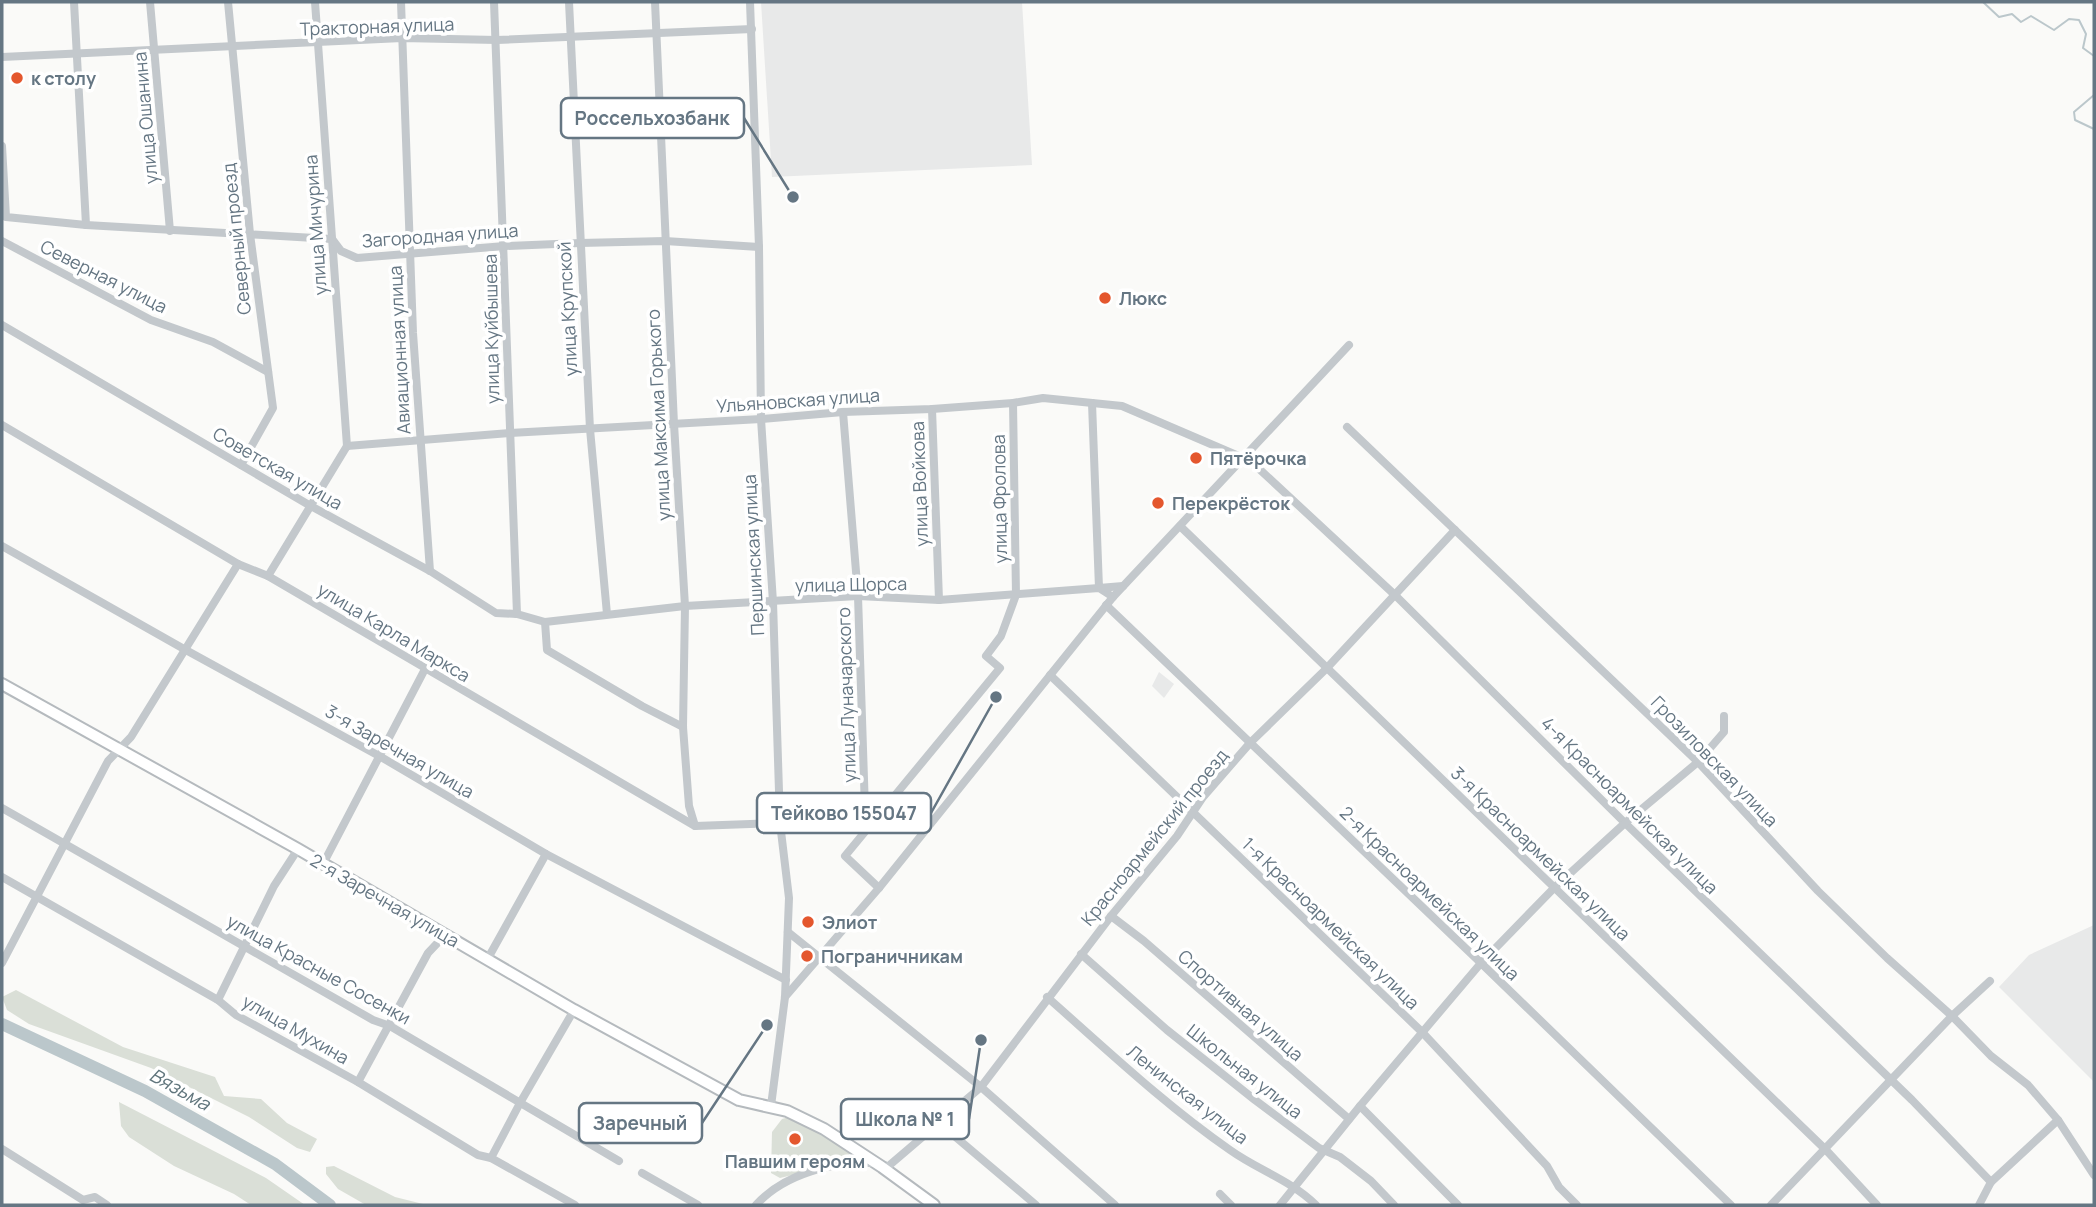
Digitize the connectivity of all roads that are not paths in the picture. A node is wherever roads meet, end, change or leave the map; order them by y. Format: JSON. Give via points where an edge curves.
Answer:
{"nodes":[{"id":1,"x":74,"y":2,"type":"edge"},
{"id":2,"x":150,"y":2,"type":"edge"},
{"id":3,"x":228,"y":2,"type":"edge"},
{"id":4,"x":315,"y":2,"type":"edge"},
{"id":5,"x":401,"y":2,"type":"edge"},
{"id":6,"x":494,"y":2,"type":"edge"},
{"id":7,"x":569,"y":2,"type":"edge"},
{"id":8,"x":654,"y":2,"type":"edge"},
{"id":9,"x":750,"y":2,"type":"edge"},
{"id":10,"x":752,"y":29,"type":"junction"},
{"id":11,"x":657,"y":31,"type":"junction"},
{"id":12,"x":571,"y":35,"type":"junction"},
{"id":13,"x":402,"y":38,"type":"junction"},
{"id":14,"x":497,"y":40,"type":"junction"},
{"id":15,"x":317,"y":43,"type":"junction"},
{"id":16,"x":234,"y":47,"type":"junction"},
{"id":17,"x":155,"y":49,"type":"junction"},
{"id":18,"x":78,"y":55,"type":"junction"},
{"id":19,"x":2,"y":57,"type":"edge"},
{"id":20,"x":2,"y":146,"type":"edge"},
{"id":21,"x":86,"y":225,"type":"junction"},
{"id":22,"x":170,"y":231,"type":"junction"},
{"id":23,"x":250,"y":234,"type":"junction"},
{"id":24,"x":332,"y":239,"type":"junction"},
{"id":25,"x":2,"y":241,"type":"edge"},
{"id":26,"x":665,"y":241,"type":"junction"},
{"id":27,"x":580,"y":243,"type":"junction"},
{"id":28,"x":505,"y":246,"type":"junction"},
{"id":29,"x":758,"y":247,"type":"junction"},
{"id":30,"x":410,"y":253,"type":"junction"},
{"id":31,"x":2,"y":325,"type":"edge"},
{"id":32,"x":1349,"y":345,"type":"dead end"},
{"id":33,"x":268,"y":372,"type":"junction"},
{"id":34,"x":1013,"y":403,"type":"junction"},
{"id":35,"x":1092,"y":403,"type":"junction"},
{"id":36,"x":932,"y":409,"type":"junction"},
{"id":37,"x":843,"y":412,"type":"junction"},
{"id":38,"x":761,"y":419,"type":"junction"},
{"id":39,"x":674,"y":424,"type":"junction"},
{"id":40,"x":2,"y":425,"type":"edge"},
{"id":41,"x":1347,"y":426,"type":"dead end"},
{"id":42,"x":590,"y":429,"type":"junction"},
{"id":43,"x":510,"y":433,"type":"junction"},
{"id":44,"x":419,"y":439,"type":"junction"},
{"id":45,"x":347,"y":446,"type":"junction"},
{"id":46,"x":1241,"y":457,"type":"junction"},
{"id":47,"x":241,"y":465,"type":"junction"},
{"id":48,"x":309,"y":505,"type":"junction"},
{"id":49,"x":1180,"y":526,"type":"junction"},
{"id":50,"x":1455,"y":530,"type":"junction"},
{"id":51,"x":2,"y":546,"type":"edge"},
{"id":52,"x":238,"y":564,"type":"junction"},
{"id":53,"x":430,"y":571,"type":"junction"},
{"id":54,"x":268,"y":576,"type":"junction"},
{"id":55,"x":1123,"y":586,"type":"junction"},
{"id":56,"x":1099,"y":588,"type":"junction"},
{"id":57,"x":858,"y":596,"type":"junction"},
{"id":58,"x":1016,"y":596,"type":"junction"},
{"id":59,"x":1396,"y":596,"type":"junction"},
{"id":60,"x":1113,"y":597,"type":"junction"},
{"id":61,"x":939,"y":600,"type":"junction"},
{"id":62,"x":773,"y":602,"type":"junction"},
{"id":63,"x":1106,"y":605,"type":"junction"},
{"id":64,"x":685,"y":606,"type":"junction"},
{"id":65,"x":517,"y":614,"type":"junction"},
{"id":66,"x":607,"y":614,"type":"junction"},
{"id":67,"x":545,"y":622,"type":"junction"},
{"id":68,"x":184,"y":649,"type":"junction"},
{"id":69,"x":425,"y":669,"type":"junction"},
{"id":70,"x":1326,"y":669,"type":"junction"},
{"id":71,"x":1050,"y":675,"type":"junction"},
{"id":72,"x":2,"y":684,"type":"edge"},
{"id":73,"x":1724,"y":716,"type":"dead end"},
{"id":74,"x":683,"y":727,"type":"junction"},
{"id":75,"x":1250,"y":743,"type":"junction"},
{"id":76,"x":120,"y":750,"type":"junction"},
{"id":77,"x":381,"y":757,"type":"junction"},
{"id":78,"x":1698,"y":762,"type":"junction"},
{"id":79,"x":2,"y":808,"type":"edge"},
{"id":80,"x":865,"y":810,"type":"dead end"},
{"id":81,"x":1193,"y":812,"type":"junction"},
{"id":82,"x":780,"y":823,"type":"junction"},
{"id":83,"x":1625,"y":823,"type":"junction"},
{"id":84,"x":695,"y":826,"type":"junction"},
{"id":85,"x":64,"y":843,"type":"junction"},
{"id":86,"x":298,"y":849,"type":"junction"},
{"id":87,"x":546,"y":853,"type":"junction"},
{"id":88,"x":323,"y":864,"type":"junction"},
{"id":89,"x":2,"y":877,"type":"edge"},
{"id":90,"x":1555,"y":887,"type":"junction"},
{"id":91,"x":879,"y":888,"type":"junction"},
{"id":92,"x":37,"y":897,"type":"junction"},
{"id":93,"x":1111,"y":916,"type":"junction"},
{"id":94,"x":788,"y":932,"type":"junction"},
{"id":95,"x":444,"y":935,"type":"junction"},
{"id":96,"x":245,"y":945,"type":"junction"},
{"id":97,"x":1081,"y":954,"type":"junction"},
{"id":98,"x":820,"y":958,"type":"junction"},
{"id":99,"x":487,"y":960,"type":"junction"},
{"id":100,"x":1481,"y":962,"type":"junction"},
{"id":101,"x":2,"y":963,"type":"edge"},
{"id":102,"x":786,"y":980,"type":"junction"},
{"id":103,"x":1990,"y":981,"type":"dead end"},
{"id":104,"x":786,"y":997,"type":"junction"},
{"id":105,"x":1047,"y":997,"type":"junction"},
{"id":106,"x":218,"y":1000,"type":"junction"},
{"id":107,"x":574,"y":1010,"type":"junction"},
{"id":108,"x":1952,"y":1016,"type":"junction"},
{"id":109,"x":390,"y":1026,"type":"junction"},
{"id":110,"x":1422,"y":1032,"type":"junction"},
{"id":111,"x":358,"y":1082,"type":"junction"},
{"id":112,"x":1891,"y":1082,"type":"junction"},
{"id":113,"x":981,"y":1087,"type":"junction"},
{"id":114,"x":520,"y":1103,"type":"junction"},
{"id":115,"x":771,"y":1105,"type":"junction"},
{"id":116,"x":1360,"y":1106,"type":"junction"},
{"id":117,"x":1349,"y":1119,"type":"junction"},
{"id":118,"x":2058,"y":1120,"type":"junction"},
{"id":119,"x":939,"y":1123,"type":"junction"},
{"id":120,"x":2,"y":1149,"type":"edge"},
{"id":121,"x":857,"y":1150,"type":"junction"},
{"id":122,"x":1325,"y":1150,"type":"junction"},
{"id":123,"x":1826,"y":1150,"type":"junction"},
{"id":124,"x":491,"y":1158,"type":"junction"},
{"id":125,"x":619,"y":1161,"type":"dead end"},
{"id":126,"x":846,"y":1165,"type":"junction"},
{"id":127,"x":881,"y":1166,"type":"junction"},
{"id":128,"x":642,"y":1173,"type":"dead end"},
{"id":129,"x":2094,"y":1175,"type":"edge"},
{"id":130,"x":1991,"y":1182,"type":"junction"},
{"id":131,"x":1294,"y":1188,"type":"junction"},
{"id":132,"x":1220,"y":1194,"type":"dead end"},
{"id":133,"x":107,"y":1205,"type":"edge"},
{"id":134,"x":575,"y":1205,"type":"edge"},
{"id":135,"x":698,"y":1205,"type":"edge"},
{"id":136,"x":756,"y":1205,"type":"edge"},
{"id":137,"x":934,"y":1205,"type":"edge"},
{"id":138,"x":1036,"y":1205,"type":"edge"},
{"id":139,"x":1115,"y":1205,"type":"edge"},
{"id":140,"x":1231,"y":1205,"type":"edge"},
{"id":141,"x":1280,"y":1205,"type":"edge"},
{"id":142,"x":1316,"y":1205,"type":"edge"},
{"id":143,"x":1394,"y":1205,"type":"edge"},
{"id":144,"x":1458,"y":1205,"type":"edge"},
{"id":145,"x":1577,"y":1205,"type":"edge"},
{"id":146,"x":1731,"y":1205,"type":"edge"},
{"id":147,"x":1771,"y":1205,"type":"edge"},
{"id":148,"x":1877,"y":1205,"type":"edge"},
{"id":149,"x":1979,"y":1205,"type":"edge"}],
"edges":[{"from":1,"to":18,"type":"street"},
{"from":2,"to":17,"type":"street","name":"улица Ошанина"},
{"from":3,"to":16,"type":"street","name":"Северный проезд"},
{"from":4,"to":15,"type":"street","name":"улица Мичурина"},
{"from":5,"to":13,"type":"street","name":"Авиационная улица"},
{"from":6,"to":14,"type":"street","name":"улица Куйбышева"},
{"from":7,"to":12,"type":"street","name":"улица Крупской"},
{"from":8,"to":11,"type":"street","name":"улица Максима Горького"},
{"from":9,"to":10,"type":"street","name":"Першинская улица"},
{"from":10,"to":11,"type":"street","name":"Тракторная улица"},
{"from":10,"to":29,"type":"street","name":"Першинская улица"},
{"from":11,"to":12,"type":"street","name":"Тракторная улица"},
{"from":11,"to":26,"type":"street","name":"улица Максима Горького"},
{"from":12,"to":14,"type":"street","name":"Тракторная улица"},
{"from":12,"to":27,"type":"street","name":"улица Крупской"},
{"from":13,"to":14,"type":"street","name":"Тракторная улица"},
{"from":13,"to":15,"type":"street","name":"Тракторная улица"},
{"from":13,"to":30,"type":"street","name":"Авиационная улица"},
{"from":14,"to":28,"type":"street","name":"улица Куйбышева"},
{"from":15,"to":16,"type":"street","name":"Тракторная улица"},
{"from":15,"to":24,"type":"street","name":"улица Мичурина"},
{"from":16,"to":17,"type":"street","name":"Тракторная улица"},
{"from":16,"to":23,"type":"street","name":"Северный проезд"},
{"from":17,"to":18,"type":"street","name":"Тракторная улица"},
{"from":17,"to":22,"type":"street","name":"улица Ошанина"},
{"from":18,"to":19,"type":"street","name":"Тракторная улица"},
{"from":18,"to":21,"type":"street"},
{"from":20,"to":21,"type":"street","via":[[5,216]]},
{"from":21,"to":22,"type":"street"},
{"from":22,"to":23,"type":"street"},
{"from":23,"to":24,"type":"street"},
{"from":23,"to":33,"type":"street","name":"Северный проезд"},
{"from":24,"to":30,"type":"street","name":"Загородная улица","via":[[341,251],[357,258]]},
{"from":24,"to":45,"type":"street","name":"улица Мичурина"},
{"from":25,"to":33,"type":"street","name":"Северная улица","via":[[151,320],[213,342]]},
{"from":26,"to":27,"type":"street","name":"Загородная улица"},
{"from":26,"to":29,"type":"street","name":"Загородная улица"},
{"from":26,"to":39,"type":"street","name":"улица Максима Горького"},
{"from":27,"to":28,"type":"street","name":"Загородная улица"},
{"from":27,"to":42,"type":"street","name":"улица Крупской"},
{"from":28,"to":30,"type":"street","name":"Загородная улица"},
{"from":28,"to":43,"type":"street","name":"улица Куйбышева"},
{"from":29,"to":38,"type":"street","name":"Першинская улица"},
{"from":30,"to":44,"type":"street","name":"Авиационная улица"},
{"from":31,"to":47,"type":"street","name":"Советская улица"},
{"from":32,"to":46,"type":"street"},
{"from":33,"to":47,"type":"street","name":"Северный проезд","via":[[273,408]]},
{"from":34,"to":35,"type":"street","name":"Ульяновская улица","via":[[1043,398]]},
{"from":34,"to":36,"type":"street","name":"Ульяновская улица"},
{"from":34,"to":58,"type":"street","name":"улица Фролова"},
{"from":35,"to":46,"type":"street","name":"Ульяновская улица","via":[[1122,406]]},
{"from":35,"to":56,"type":"street"},
{"from":36,"to":37,"type":"street","name":"Ульяновская улица"},
{"from":36,"to":61,"type":"street","name":"улица Войкова"},
{"from":37,"to":38,"type":"street","name":"Ульяновская улица"},
{"from":37,"to":57,"type":"street","name":"улица Луначарского"},
{"from":38,"to":39,"type":"street","name":"Ульяновская улица"},
{"from":38,"to":62,"type":"street","name":"Першинская улица"},
{"from":39,"to":42,"type":"street","name":"Ульяновская улица"},
{"from":39,"to":64,"type":"street","name":"улица Максима Горького"},
{"from":40,"to":52,"type":"street","name":"улица Карла Маркса"},
{"from":41,"to":50,"type":"street","name":"Грозиловская улица"},
{"from":42,"to":43,"type":"street","name":"Ульяновская улица"},
{"from":42,"to":66,"type":"street","name":"улица Крупской"},
{"from":43,"to":44,"type":"street","name":"Ульяновская улица"},
{"from":43,"to":65,"type":"street","name":"улица Куйбышева"},
{"from":44,"to":45,"type":"street","name":"Ульяновская улица"},
{"from":44,"to":53,"type":"street","name":"Авиационная улица"},
{"from":45,"to":48,"type":"street"},
{"from":46,"to":49,"type":"street"},
{"from":46,"to":59,"type":"street","name":"4-я Красноармейская улица"},
{"from":47,"to":48,"type":"street","name":"Советская улица"},
{"from":48,"to":53,"type":"street","name":"Советская улица"},
{"from":48,"to":54,"type":"street"},
{"from":49,"to":55,"type":"street"},
{"from":49,"to":70,"type":"street","name":"3-я Красноармейская улица"},
{"from":50,"to":59,"type":"street","name":"Красноармейский проезд"},
{"from":50,"to":78,"type":"street","name":"Грозиловская улица"},
{"from":51,"to":68,"type":"street","name":"3-я Заречная улица"},
{"from":52,"to":54,"type":"street","name":"улица Карла Маркса"},
{"from":52,"to":68,"type":"street"},
{"from":53,"to":65,"type":"street","name":"Советская улица","via":[[496,613]]},
{"from":54,"to":69,"type":"street","name":"улица Карла Маркса"},
{"from":55,"to":56,"type":"street","name":"улица Щорса"},
{"from":55,"to":60,"type":"street"},
{"from":56,"to":58,"type":"street","name":"улица Щорса"},
{"from":56,"to":60,"type":"street"},
{"from":57,"to":61,"type":"street","name":"улица Щорса"},
{"from":57,"to":62,"type":"street","name":"улица Щорса"},
{"from":57,"to":80,"type":"street","name":"улица Луначарского"},
{"from":58,"to":61,"type":"street","name":"улица Щорса"},
{"from":58,"to":91,"type":"street","via":[[1000,636],[986,656],[1000,668],[845,856]]},
{"from":59,"to":70,"type":"street","name":"Красноармейский проезд"},
{"from":59,"to":83,"type":"street","name":"4-я Красноармейская улица"},
{"from":60,"to":63,"type":"street"},
{"from":62,"to":64,"type":"street","name":"улица Щорса"},
{"from":62,"to":82,"type":"street","name":"Першинская улица"},
{"from":63,"to":71,"type":"street"},
{"from":63,"to":75,"type":"street","name":"2-я Красноармейская улица"},
{"from":64,"to":66,"type":"street","name":"улица Щорса"},
{"from":64,"to":74,"type":"street","name":"улица Максима Горького"},
{"from":65,"to":67,"type":"street","name":"Советская улица"},
{"from":66,"to":67,"type":"street","name":"улица Щорса"},
{"from":67,"to":74,"type":"street","via":[[547,650]]},
{"from":68,"to":76,"type":"street"},
{"from":68,"to":77,"type":"street","name":"3-я Заречная улица"},
{"from":69,"to":77,"type":"street"},
{"from":69,"to":84,"type":"street","name":"улица Карла Маркса"},
{"from":70,"to":75,"type":"street","name":"Красноармейский проезд"},
{"from":70,"to":90,"type":"street","name":"3-я Красноармейская улица"},
{"from":71,"to":81,"type":"street","name":"1-я Красноармейская улица"},
{"from":71,"to":91,"type":"street"},
{"from":72,"to":76,"type":"main road","name":"2-я Заречная улица"},
{"from":73,"to":78,"type":"street","via":[[1724,733]]},
{"from":74,"to":84,"type":"street","name":"улица Максима Горького","via":[[688,806]]},
{"from":75,"to":81,"type":"street","name":"Красноармейский проезд"},
{"from":75,"to":100,"type":"street","name":"2-я Красноармейская улица"},
{"from":76,"to":85,"type":"street","via":[[108,761]]},
{"from":76,"to":86,"type":"main road","name":"2-я Заречная улица"},
{"from":77,"to":87,"type":"street","name":"3-я Заречная улица"},
{"from":77,"to":88,"type":"street"},
{"from":78,"to":83,"type":"street"},
{"from":78,"to":108,"type":"street","name":"Грозиловская улица","via":[[1818,891]]},
{"from":79,"to":85,"type":"street","name":"улица Красные Сосенки"},
{"from":81,"to":93,"type":"street","name":"Красноармейский проезд"},
{"from":81,"to":110,"type":"street","name":"1-я Красноармейская улица"},
{"from":82,"to":84,"type":"street"},
{"from":82,"to":94,"type":"street","name":"Першинская улица"},
{"from":83,"to":90,"type":"street"},
{"from":83,"to":112,"type":"street","name":"4-я Красноармейская улица"},
{"from":85,"to":92,"type":"street"},
{"from":85,"to":96,"type":"street","name":"улица Красные Сосенки"},
{"from":86,"to":88,"type":"main road","name":"2-я Заречная улица"},
{"from":86,"to":96,"type":"street"},
{"from":87,"to":99,"type":"street"},
{"from":87,"to":102,"type":"street","name":"3-я Заречная улица"},
{"from":88,"to":95,"type":"main road","name":"2-я Заречная улица"},
{"from":89,"to":92,"type":"street","name":"улица Мухина"},
{"from":90,"to":100,"type":"street"},
{"from":90,"to":123,"type":"street","name":"3-я Красноармейская улица"},
{"from":91,"to":98,"type":"street"},
{"from":92,"to":101,"type":"street"},
{"from":92,"to":106,"type":"street","name":"улица Мухина"},
{"from":93,"to":97,"type":"street","name":"Красноармейский проезд"},
{"from":93,"to":117,"type":"street","name":"Спортивная улица"},
{"from":94,"to":98,"type":"street"},
{"from":94,"to":102,"type":"street","name":"Першинская улица"},
{"from":95,"to":99,"type":"main road","name":"2-я Заречная улица"},
{"from":95,"to":109,"type":"street","via":[[428,953]]},
{"from":96,"to":106,"type":"street"},
{"from":96,"to":109,"type":"street","name":"улица Красные Сосенки"},
{"from":97,"to":105,"type":"street","name":"Красноармейский проезд"},
{"from":97,"to":122,"type":"street","name":"Школьная улица","via":[[1177,1038]]},
{"from":98,"to":104,"type":"street"},
{"from":98,"to":113,"type":"street"},
{"from":99,"to":107,"type":"main road","name":"2-я Заречная улица"},
{"from":100,"to":110,"type":"street"},
{"from":100,"to":146,"type":"street","name":"2-я Красноармейская улица"},
{"from":102,"to":104,"type":"street","name":"Першинская улица"},
{"from":103,"to":108,"type":"street"},
{"from":104,"to":115,"type":"street","name":"Першинская улица"},
{"from":105,"to":113,"type":"street","name":"Красноармейский проезд"},
{"from":105,"to":131,"type":"street","name":"Ленинская улица","via":[[1194,1123]]},
{"from":106,"to":111,"type":"street","name":"улица Мухина","via":[[236,1015]]},
{"from":107,"to":114,"type":"street"},
{"from":107,"to":115,"type":"main road","name":"2-я Заречная улица","via":[[738,1100]]},
{"from":108,"to":112,"type":"street"},
{"from":108,"to":118,"type":"street","name":"Грозиловская улица","via":[[2028,1085]]},
{"from":109,"to":111,"type":"street"},
{"from":109,"to":114,"type":"street","name":"улица Красные Сосенки"},
{"from":110,"to":116,"type":"street"},
{"from":110,"to":145,"type":"street","name":"1-я Красноармейская улица"},
{"from":111,"to":124,"type":"street","name":"улица Мухина","via":[[478,1155]]},
{"from":112,"to":123,"type":"street"},
{"from":112,"to":130,"type":"street","name":"4-я Красноармейская улица"},
{"from":113,"to":119,"type":"street","name":"Красноармейский проезд"},
{"from":113,"to":139,"type":"street"},
{"from":114,"to":124,"type":"street"},
{"from":114,"to":125,"type":"street","name":"улица Красные Сосенки"},
{"from":115,"to":121,"type":"main road","name":"2-я Заречная улица"},
{"from":116,"to":117,"type":"street"},
{"from":116,"to":144,"type":"street"},
{"from":117,"to":122,"type":"street"},
{"from":118,"to":129,"type":"street","name":"Грозиловская улица"},
{"from":118,"to":130,"type":"street"},
{"from":119,"to":127,"type":"street","name":"Красноармейский проезд"},
{"from":119,"to":138,"type":"street"},
{"from":120,"to":133,"type":"street","via":[[83,1200],[95,1197]]},
{"from":121,"to":126,"type":"street"},
{"from":121,"to":127,"type":"main road","name":"2-я Заречная улица"},
{"from":122,"to":131,"type":"street"},
{"from":122,"to":143,"type":"street","name":"Школьная улица","via":[[1371,1181]]},
{"from":123,"to":147,"type":"street"},
{"from":123,"to":148,"type":"street","name":"3-я Красноармейская улица"},
{"from":124,"to":134,"type":"street","name":"улица Мухина"},
{"from":126,"to":127,"type":"street"},
{"from":126,"to":136,"type":"street","via":[[783,1183]]},
{"from":127,"to":137,"type":"main road","name":"2-я Заречная улица"},
{"from":128,"to":135,"type":"street"},
{"from":130,"to":149,"type":"street"},
{"from":131,"to":141,"type":"street"},
{"from":131,"to":142,"type":"street","name":"Ленинская улица"},
{"from":132,"to":140,"type":"street"}]}
